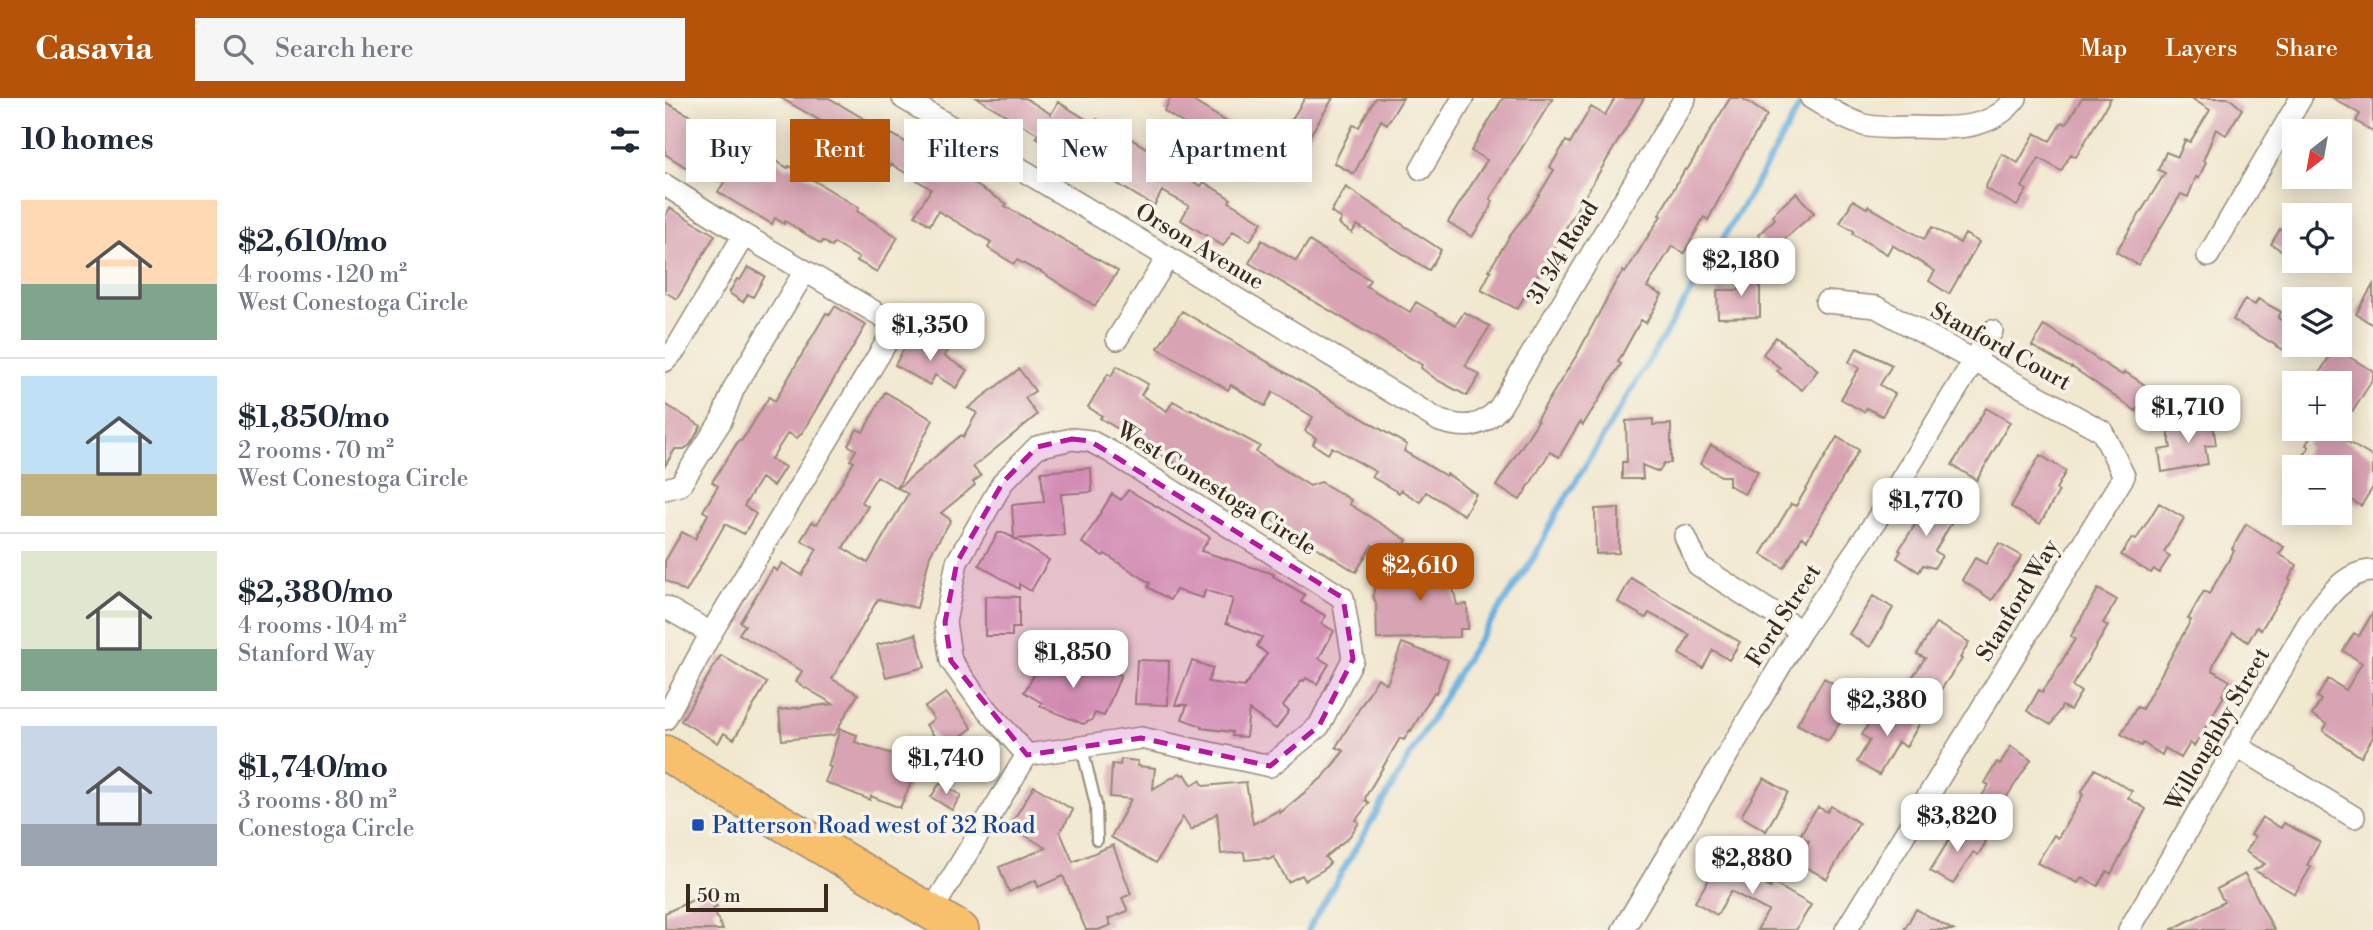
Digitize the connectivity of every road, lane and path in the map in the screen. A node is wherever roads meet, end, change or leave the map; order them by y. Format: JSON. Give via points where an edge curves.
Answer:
{"nodes":[{"id":1,"x":903,"y":98,"type":"edge"},
{"id":2,"x":1463,"y":98,"type":"edge"},
{"id":3,"x":1685,"y":98,"type":"edge"},
{"id":4,"x":1811,"y":98,"type":"edge"},
{"id":5,"x":2016,"y":98,"type":"edge"},
{"id":6,"x":2301,"y":98,"type":"edge"},
{"id":7,"x":1421,"y":169,"type":"dead end"},
{"id":8,"x":665,"y":185,"type":"edge"},
{"id":9,"x":744,"y":234,"type":"junction"},
{"id":10,"x":2208,"y":256,"type":"dead end"},
{"id":11,"x":1168,"y":257,"type":"junction"},
{"id":12,"x":805,"y":271,"type":"junction"},
{"id":13,"x":1826,"y":302,"type":"dead end"},
{"id":14,"x":1993,"y":331,"type":"dead end"},
{"id":15,"x":1117,"y":339,"type":"dead end"},
{"id":16,"x":1973,"y":360,"type":"junction"},
{"id":17,"x":665,"y":361,"type":"edge"},
{"id":18,"x":1475,"y":425,"type":"joint"},
{"id":19,"x":2124,"y":476,"type":"joint"},
{"id":20,"x":665,"y":489,"type":"edge"},
{"id":21,"x":1685,"y":536,"type":"dead end"},
{"id":22,"x":2370,"y":571,"type":"edge"},
{"id":23,"x":665,"y":607,"type":"edge"},
{"id":24,"x":1801,"y":631,"type":"junction"},
{"id":25,"x":711,"y":633,"type":"junction"},
{"id":26,"x":665,"y":719,"type":"edge"},
{"id":27,"x":2237,"y":746,"type":"junction"},
{"id":28,"x":1082,"y":748,"type":"junction"},
{"id":29,"x":665,"y":753,"type":"edge"},
{"id":30,"x":1027,"y":755,"type":"junction"},
{"id":31,"x":2354,"y":817,"type":"dead end"},
{"id":32,"x":1097,"y":840,"type":"dead end"},
{"id":33,"x":930,"y":912,"type":"junction"},
{"id":34,"x":961,"y":930,"type":"edge"},
{"id":35,"x":1623,"y":930,"type":"edge"},
{"id":36,"x":1846,"y":930,"type":"edge"},
{"id":37,"x":2129,"y":930,"type":"edge"}],
"edges":[{"from":1,"to":11,"type":"street","name":"Orson Avenue"},
{"from":2,"to":7,"type":"street"},
{"from":3,"to":18,"type":"street","name":"31 3/4 Road","via":[[1500,407]]},
{"from":4,"to":5,"type":"street","via":[[1863,125],[1965,128],[1998,114]]},
{"from":6,"to":10,"type":"street"},
{"from":8,"to":9,"type":"street"},
{"from":9,"to":12,"type":"street"},
{"from":9,"to":17,"type":"street"},
{"from":11,"to":15,"type":"street"},
{"from":11,"to":18,"type":"street","name":"Orson Avenue","via":[[1440,421]]},
{"from":12,"to":20,"type":"street","via":[[694,464],[680,485]]},
{"from":12,"to":25,"type":"street","via":[[897,325]]},
{"from":13,"to":16,"type":"street","name":"Stanford Court","via":[[1876,307]]},
{"from":14,"to":16,"type":"street","name":"Ford Street"},
{"from":16,"to":19,"type":"street","name":"Stanford Court","via":[[2102,431]]},
{"from":16,"to":24,"type":"street","name":"Ford Street","via":[[1874,524]]},
{"from":19,"to":36,"type":"street","name":"Stanford Way"},
{"from":21,"to":24,"type":"street","via":[[1698,565]]},
{"from":22,"to":27,"type":"street","name":"Willoughby Street","via":[[2332,592],[2308,624]]},
{"from":23,"to":25,"type":"street"},
{"from":24,"to":35,"type":"street","name":"Ford Street"},
{"from":25,"to":26,"type":"street"},
{"from":27,"to":31,"type":"street"},
{"from":27,"to":37,"type":"street","name":"Willoughby Street"},
{"from":28,"to":30,"type":"street","name":"West Conestoga Circle"},
{"from":28,"to":30,"type":"street","name":"West Conestoga Circle","via":[[1141,738],[1270,766],[1319,726],[1353,659],[1343,598],[1111,452],[1090,441],[1072,439],[1037,447],[1003,482],[957,562],[945,622],[951,661]]},
{"from":28,"to":32,"type":"lane","via":[[1096,806]]},
{"from":29,"to":33,"type":"main road"},
{"from":30,"to":33,"type":"street"},
{"from":33,"to":34,"type":"main road"}]}
